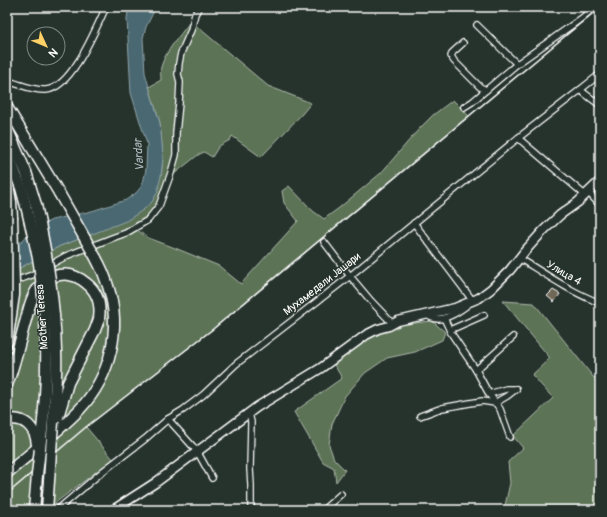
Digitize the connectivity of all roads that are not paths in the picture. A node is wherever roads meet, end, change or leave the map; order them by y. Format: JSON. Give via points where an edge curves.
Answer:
{"nodes":[{"id":1,"x":106,"y":7,"type":"edge"},
{"id":2,"x":199,"y":7,"type":"edge"},
{"id":3,"x":594,"y":7,"type":"edge"},
{"id":4,"x":478,"y":26,"type":"dead end"},
{"id":5,"x":463,"y":43,"type":"dead end"},
{"id":6,"x":517,"y":64,"type":"junction"},
{"id":7,"x":600,"y":74,"type":"edge"},
{"id":8,"x":7,"y":81,"type":"edge"},
{"id":9,"x":486,"y":90,"type":"junction"},
{"id":10,"x":580,"y":90,"type":"junction"},
{"id":11,"x":600,"y":105,"type":"edge"},
{"id":12,"x":7,"y":107,"type":"edge"},
{"id":13,"x":464,"y":107,"type":"dead end"},
{"id":14,"x":7,"y":128,"type":"edge"},
{"id":15,"x":518,"y":138,"type":"junction"},
{"id":16,"x":7,"y":151,"type":"edge"},
{"id":17,"x":7,"y":179,"type":"edge"},
{"id":18,"x":600,"y":181,"type":"edge"},
{"id":19,"x":586,"y":194,"type":"junction"},
{"id":20,"x":600,"y":205,"type":"edge"},
{"id":21,"x":414,"y":223,"type":"junction"},
{"id":22,"x":324,"y":242,"type":"dead end"},
{"id":23,"x":519,"y":258,"type":"junction"},
{"id":24,"x":350,"y":276,"type":"junction"},
{"id":25,"x":10,"y":286,"type":"edge"},
{"id":26,"x":471,"y":302,"type":"junction"},
{"id":27,"x":600,"y":303,"type":"edge"},
{"id":28,"x":427,"y":315,"type":"junction"},
{"id":29,"x":484,"y":315,"type":"dead end"},
{"id":30,"x":444,"y":318,"type":"junction"},
{"id":31,"x":393,"y":324,"type":"junction"},
{"id":32,"x":450,"y":330,"type":"junction"},
{"id":33,"x":513,"y":337,"type":"dead end"},
{"id":34,"x":7,"y":342,"type":"edge"},
{"id":35,"x":476,"y":370,"type":"junction"},
{"id":36,"x":7,"y":385,"type":"edge"},
{"id":37,"x":489,"y":394,"type":"junction"},
{"id":38,"x":495,"y":403,"type":"junction"},
{"id":39,"x":249,"y":413,"type":"junction"},
{"id":40,"x":420,"y":416,"type":"dead end"},
{"id":41,"x":168,"y":419,"type":"junction"},
{"id":42,"x":7,"y":420,"type":"edge"},
{"id":43,"x":510,"y":437,"type":"dead end"},
{"id":44,"x":52,"y":448,"type":"junction"},
{"id":45,"x":197,"y":451,"type":"junction"},
{"id":46,"x":7,"y":473,"type":"edge"},
{"id":47,"x":36,"y":475,"type":"junction"},
{"id":48,"x":212,"y":478,"type":"dead end"},
{"id":49,"x":341,"y":494,"type":"dead end"},
{"id":50,"x":34,"y":510,"type":"edge"},
{"id":51,"x":47,"y":510,"type":"edge"},
{"id":52,"x":57,"y":510,"type":"edge"},
{"id":53,"x":113,"y":510,"type":"edge"},
{"id":54,"x":251,"y":510,"type":"edge"},
{"id":55,"x":323,"y":510,"type":"edge"}],
"edges":[{"from":1,"to":8,"type":"street","via":[[76,65],[60,84],[47,90],[38,90]]},
{"from":2,"to":25,"type":"street","via":[[181,53],[176,155],[159,206],[148,220],[126,233],[66,256],[32,275],[12,282]]},
{"from":3,"to":6,"type":"street"},
{"from":4,"to":6,"type":"street"},
{"from":5,"to":9,"type":"street","via":[[451,56],[480,87]]},
{"from":6,"to":9,"type":"street"},
{"from":7,"to":10,"type":"street","name":"Мухамедали Јашари"},
{"from":9,"to":13,"type":"street"},
{"from":10,"to":11,"type":"street"},
{"from":10,"to":15,"type":"street","name":"Мухамедали Јашари"},
{"from":12,"to":46,"type":"highway","bridge":true,"via":[[96,258],[109,287],[113,312],[110,356],[92,394],[58,430]]},
{"from":14,"to":44,"type":"highway","name":"Mother Teresa","bridge":true,"via":[[26,172],[36,205],[50,271],[56,336]]},
{"from":15,"to":19,"type":"street"},
{"from":15,"to":21,"type":"street","name":"Мухамедали Јашари"},
{"from":16,"to":47,"type":"highway","name":"Mother Teresa","bridge":true,"via":[[27,210],[39,263],[43,300],[46,370]]},
{"from":17,"to":25,"type":"highway","bridge":true,"via":[[12,217]]},
{"from":18,"to":19,"type":"main road"},
{"from":19,"to":20,"type":"street"},
{"from":19,"to":23,"type":"main road","via":[[544,230]]},
{"from":21,"to":24,"type":"street","name":"Мухамедали Јашари"},
{"from":21,"to":26,"type":"street"},
{"from":22,"to":24,"type":"street"},
{"from":23,"to":26,"type":"main road","via":[[491,289]]},
{"from":23,"to":27,"type":"street","name":"Улица 4","via":[[575,292]]},
{"from":24,"to":31,"type":"street"},
{"from":24,"to":41,"type":"street","name":"Мухамедали Јашари","via":[[236,364],[203,395]]},
{"from":25,"to":34,"type":"highway","via":[[14,295]]},
{"from":26,"to":28,"type":"main road"},
{"from":26,"to":30,"type":"street"},
{"from":28,"to":30,"type":"street","via":[[434,319]]},
{"from":28,"to":31,"type":"main road"},
{"from":29,"to":32,"type":"street"},
{"from":30,"to":32,"type":"street"},
{"from":31,"to":39,"type":"main road","via":[[366,335],[321,368]]},
{"from":32,"to":35,"type":"street"},
{"from":33,"to":35,"type":"street"},
{"from":35,"to":37,"type":"street"},
{"from":36,"to":44,"type":"highway","bridge":true,"via":[[33,297],[40,286],[48,278],[59,274],[77,277],[86,283],[98,298],[99,319],[68,383]]},
{"from":37,"to":38,"type":"street"},
{"from":37,"to":38,"type":"street","via":[[516,389]]},
{"from":38,"to":40,"type":"street","via":[[470,403],[442,408]]},
{"from":38,"to":43,"type":"street","via":[[500,409]]},
{"from":39,"to":45,"type":"main road"},
{"from":39,"to":54,"type":"street"},
{"from":41,"to":45,"type":"street"},
{"from":41,"to":52,"type":"street","name":"Мухамедали Јашари"},
{"from":42,"to":47,"type":"highway","bridge":true,"via":[[23,422],[34,432],[37,442]]},
{"from":44,"to":51,"type":"highway","name":"Mother Teresa","bridge":true},
{"from":45,"to":48,"type":"street"},
{"from":45,"to":53,"type":"main road","via":[[155,483]]},
{"from":47,"to":50,"type":"highway","name":"Mother Teresa"},
{"from":49,"to":55,"type":"street"}]}
